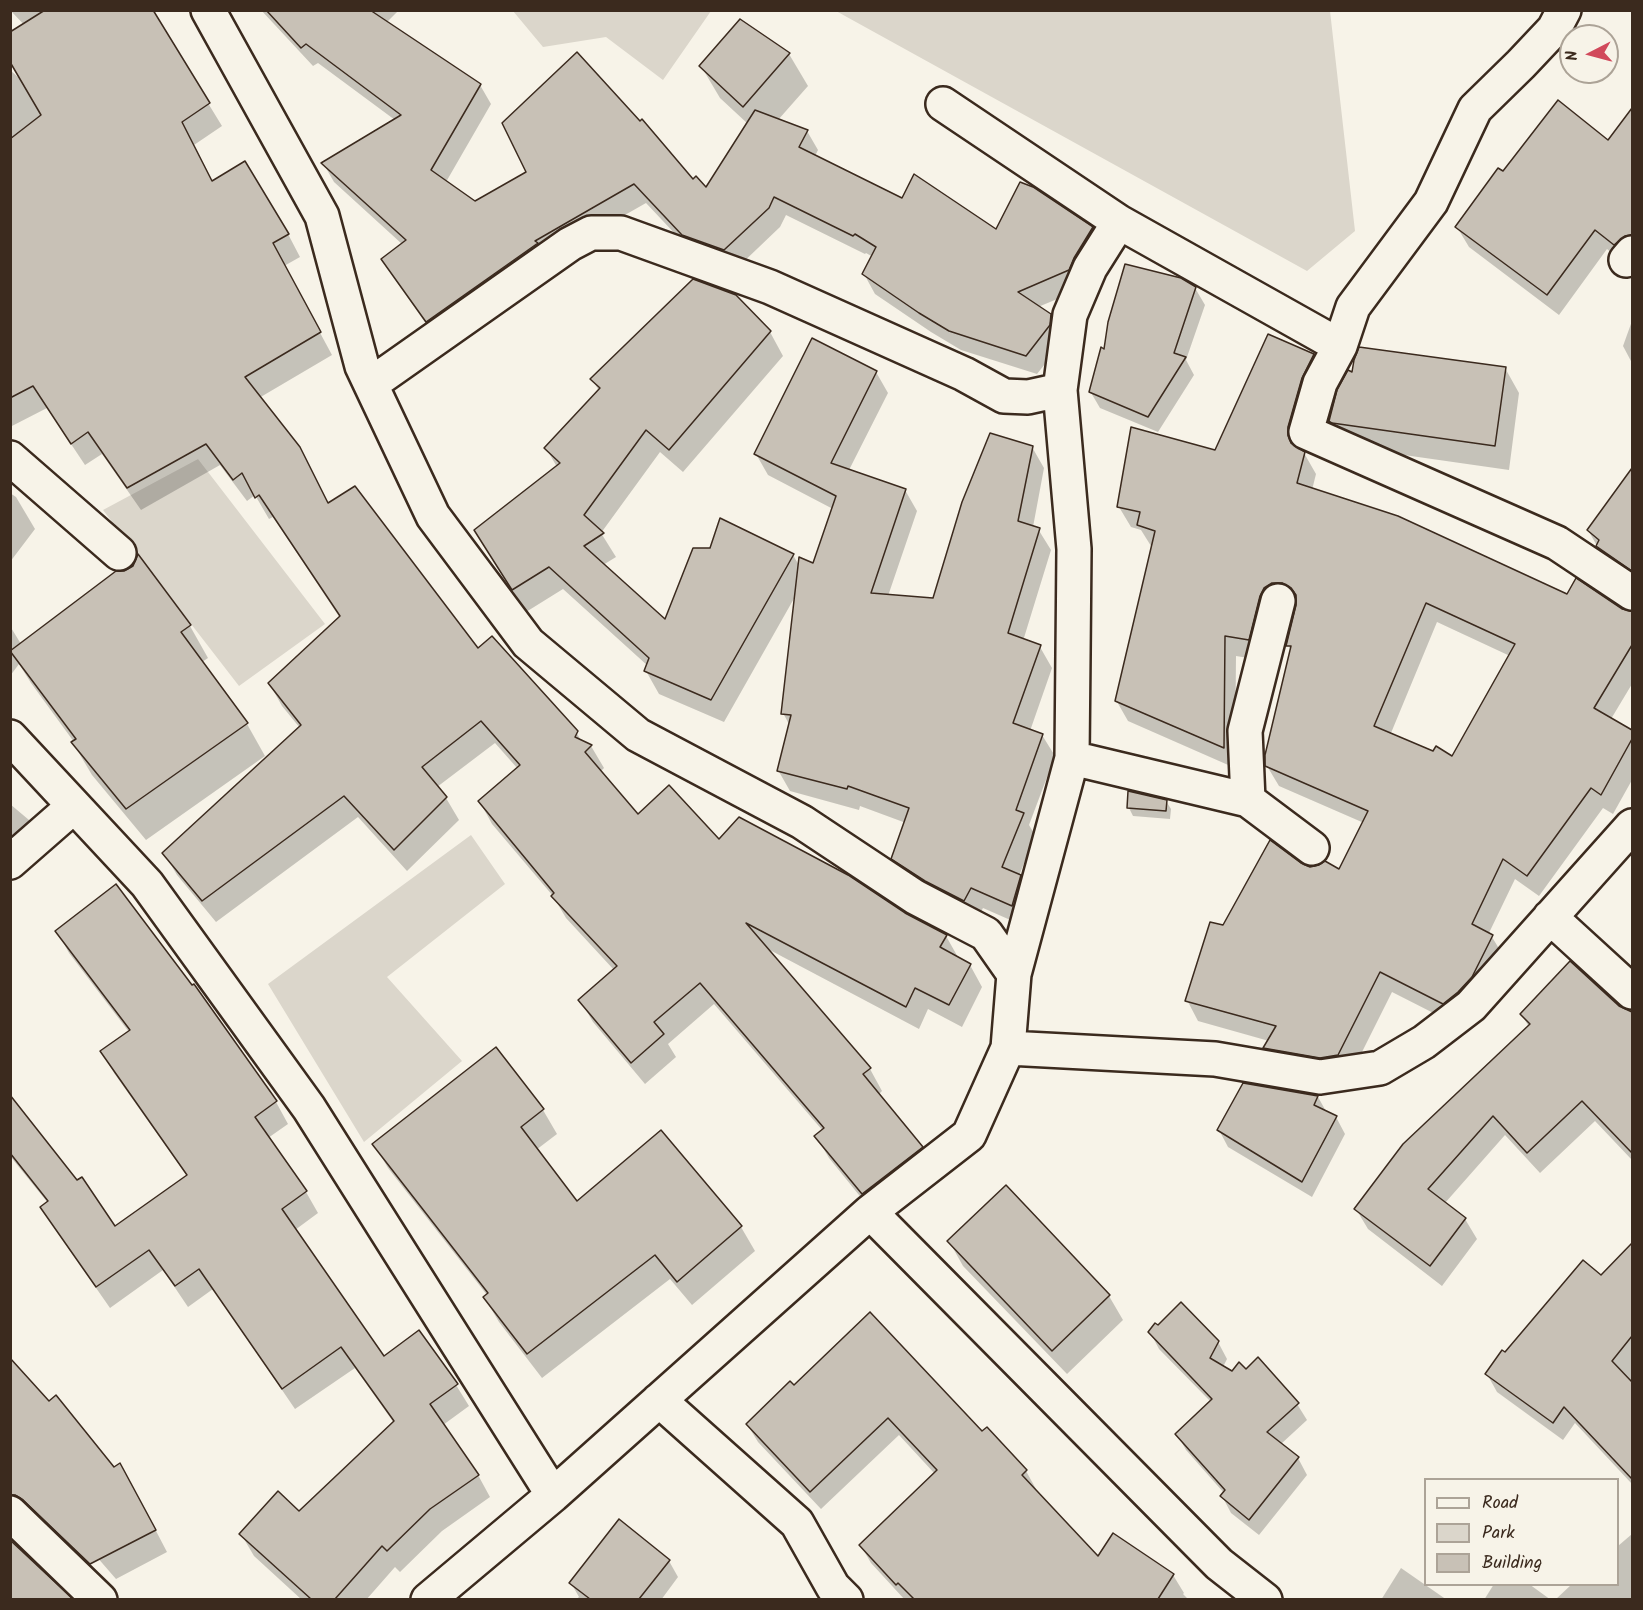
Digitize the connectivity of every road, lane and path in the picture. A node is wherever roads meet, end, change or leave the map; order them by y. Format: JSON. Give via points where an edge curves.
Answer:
{"nodes":[{"id":1,"x":208,"y":10,"type":"edge"},
{"id":2,"x":1564,"y":10,"type":"edge"},
{"id":3,"x":942,"y":104,"type":"dead end"},
{"id":4,"x":1119,"y":222,"type":"junction"},
{"id":5,"x":1340,"y":346,"type":"junction"},
{"id":6,"x":371,"y":384,"type":"junction"},
{"id":7,"x":1060,"y":390,"type":"junction"},
{"id":8,"x":10,"y":458,"type":"edge"},
{"id":9,"x":119,"y":553,"type":"dead end"},
{"id":10,"x":1632,"y":593,"type":"edge"},
{"id":11,"x":1278,"y":601,"type":"dead end"},
{"id":12,"x":10,"y":737,"type":"edge"},
{"id":13,"x":1072,"y":758,"type":"junction"},
{"id":14,"x":1248,"y":800,"type":"junction"},
{"id":15,"x":74,"y":806,"type":"junction"},
{"id":16,"x":1632,"y":826,"type":"edge"},
{"id":17,"x":1312,"y":848,"type":"dead end"},
{"id":18,"x":10,"y":862,"type":"edge"},
{"id":19,"x":1550,"y":917,"type":"junction"},
{"id":20,"x":1014,"y":974,"type":"junction"},
{"id":21,"x":1632,"y":993,"type":"edge"},
{"id":22,"x":1008,"y":1048,"type":"junction"},
{"id":23,"x":870,"y":1212,"type":"junction"},
{"id":24,"x":659,"y":1400,"type":"junction"},
{"id":25,"x":552,"y":1495,"type":"junction"},
{"id":26,"x":10,"y":1513,"type":"edge"},
{"id":27,"x":100,"y":1599,"type":"edge"},
{"id":28,"x":428,"y":1599,"type":"edge"},
{"id":29,"x":846,"y":1599,"type":"edge"},
{"id":30,"x":1265,"y":1599,"type":"edge"}],
"edges":[{"from":1,"to":6,"type":"street","via":[[322,216],[362,366]]},
{"from":2,"to":5,"type":"street","via":[[1554,29],[1475,109],[1431,202],[1353,307]]},
{"from":3,"to":4,"type":"street"},
{"from":4,"to":5,"type":"street"},
{"from":4,"to":7,"type":"street","via":[[1090,268],[1070,315]]},
{"from":5,"to":10,"type":"street","via":[[1320,383],[1306,432],[1557,543]]},
{"from":6,"to":7,"type":"street","via":[[591,232],[621,233],[770,287],[964,374],[1004,396],[1028,397]]},
{"from":6,"to":20,"type":"street","via":[[432,516],[528,643],[638,735],[802,822],[915,897],[986,934]]},
{"from":7,"to":13,"type":"street","via":[[1074,549]]},
{"from":8,"to":9,"type":"street"},
{"from":11,"to":14,"type":"street","via":[[1245,730]]},
{"from":12,"to":15,"type":"street"},
{"from":13,"to":14,"type":"street"},
{"from":13,"to":20,"type":"street"},
{"from":14,"to":17,"type":"street"},
{"from":15,"to":18,"type":"street"},
{"from":15,"to":25,"type":"street","via":[[147,884],[309,1108]]},
{"from":16,"to":19,"type":"street"},
{"from":19,"to":21,"type":"street"},
{"from":19,"to":22,"type":"street","via":[[1471,1006],[1424,1042],[1380,1068],[1320,1077],[1215,1059]]},
{"from":20,"to":22,"type":"street"},
{"from":22,"to":23,"type":"street","via":[[969,1135]]},
{"from":23,"to":24,"type":"street"},
{"from":23,"to":30,"type":"street","via":[[1219,1564]]},
{"from":24,"to":25,"type":"street"},
{"from":24,"to":29,"type":"street","via":[[797,1523],[833,1587]]},
{"from":25,"to":28,"type":"street"},
{"from":26,"to":27,"type":"street"}]}
